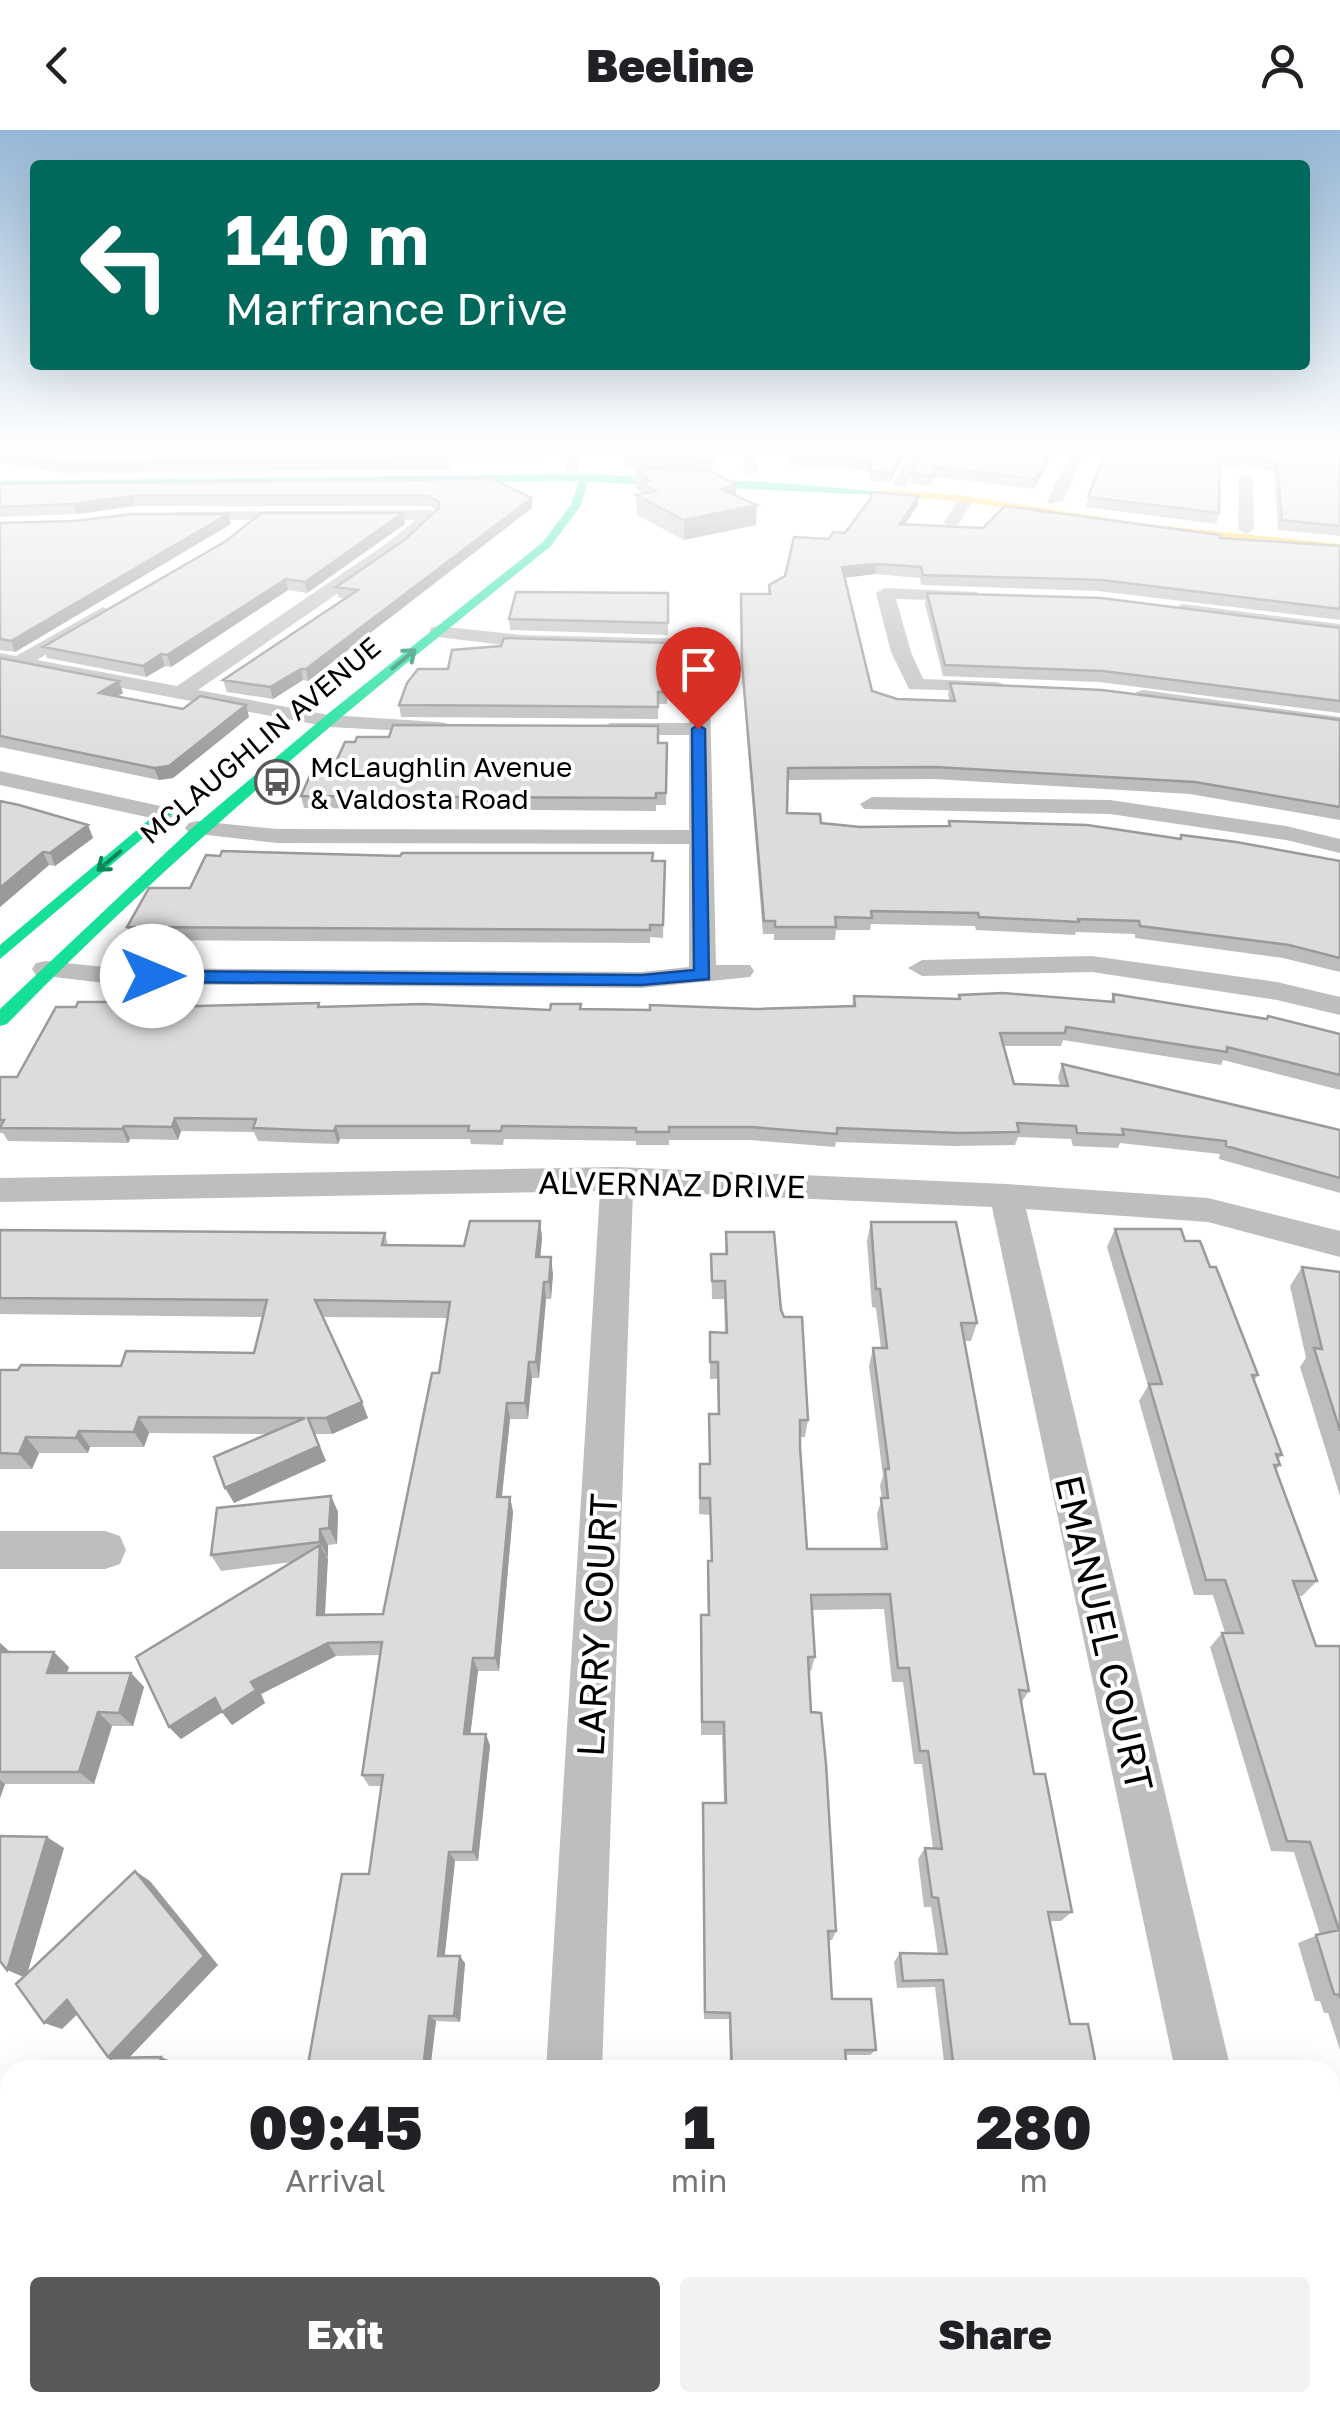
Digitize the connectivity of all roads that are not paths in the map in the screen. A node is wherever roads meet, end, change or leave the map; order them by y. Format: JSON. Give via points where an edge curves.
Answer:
{"nodes":[{"id":1,"x":381,"y":555,"type":"edge"},
{"id":2,"x":498,"y":555,"type":"edge"},
{"id":3,"x":533,"y":555,"type":"edge"},
{"id":4,"x":1001,"y":597,"type":"edge"},
{"id":5,"x":118,"y":604,"type":"edge"},
{"id":6,"x":1168,"y":608,"type":"edge"},
{"id":7,"x":1340,"y":630,"type":"edge"},
{"id":8,"x":437,"y":632,"type":"junction"},
{"id":9,"x":699,"y":642,"type":"junction"},
{"id":10,"x":725,"y":646,"type":"dead end"},
{"id":11,"x":9,"y":661,"type":"edge"},
{"id":12,"x":351,"y":671,"type":"dead end"},
{"id":13,"x":1008,"y":688,"type":"edge"},
{"id":14,"x":180,"y":693,"type":"junction"},
{"id":15,"x":323,"y":693,"type":"dead end"},
{"id":16,"x":1118,"y":694,"type":"edge"},
{"id":17,"x":296,"y":715,"type":"junction"},
{"id":18,"x":329,"y":720,"type":"junction"},
{"id":19,"x":1340,"y":723,"type":"edge"},
{"id":20,"x":470,"y":728,"type":"edge"},
{"id":21,"x":590,"y":728,"type":"edge"},
{"id":22,"x":698,"y":729,"type":"junction"},
{"id":23,"x":264,"y":738,"type":"dead end"},
{"id":24,"x":0,"y":778,"type":"edge"},
{"id":25,"x":192,"y":793,"type":"dead end"},
{"id":26,"x":872,"y":804,"type":"dead end"},
{"id":27,"x":165,"y":814,"type":"junction"},
{"id":28,"x":196,"y":828,"type":"junction"},
{"id":29,"x":703,"y":837,"type":"junction"},
{"id":30,"x":1340,"y":846,"type":"edge"},
{"id":31,"x":0,"y":954,"type":"edge"},
{"id":32,"x":922,"y":968,"type":"dead end"},
{"id":33,"x":46,"y":969,"type":"junction"},
{"id":34,"x":740,"y":972,"type":"dead end"},
{"id":35,"x":703,"y":975,"type":"junction"},
{"id":36,"x":1340,"y":1006,"type":"edge"},
{"id":37,"x":0,"y":1020,"type":"edge"},
{"id":38,"x":618,"y":1179,"type":"junction"},
{"id":39,"x":0,"y":1190,"type":"edge"},
{"id":40,"x":1006,"y":1196,"type":"junction"},
{"id":41,"x":1340,"y":1244,"type":"edge"},
{"id":42,"x":0,"y":1550,"type":"edge"},
{"id":43,"x":105,"y":1550,"type":"dead end"},
{"id":44,"x":574,"y":2060,"type":"edge"},
{"id":45,"x":1201,"y":2060,"type":"edge"}],
"edges":[{"from":1,"to":14,"type":"street"},
{"from":2,"to":12,"type":"main road","name":"MCLAUGHLIN AVENUE"},
{"from":3,"to":8,"type":"main road","name":"MCLAUGHLIN AVENUE"},
{"from":4,"to":13,"type":"street","via":[[884,594],[916,684]]},
{"from":5,"to":11,"type":"street"},
{"from":6,"to":7,"type":"street"},
{"from":8,"to":9,"type":"street"},
{"from":18,"to":8,"type":"main road","name":"MCLAUGHLIN AVENUE","one_way":true},
{"from":9,"to":10,"type":"street"},
{"from":9,"to":22,"type":"street"},
{"from":11,"to":14,"type":"street"},
{"from":14,"to":17,"type":"street"},
{"from":15,"to":17,"type":"main road","name":"MCLAUGHLIN AVENUE"},
{"from":16,"to":19,"type":"street"},
{"from":17,"to":18,"type":"street"},
{"from":17,"to":23,"type":"main road","name":"MCLAUGHLIN AVENUE"},
{"from":18,"to":20,"type":"street"},
{"from":18,"to":28,"type":"main road","name":"MCLAUGHLIN AVENUE"},
{"from":21,"to":22,"type":"street"},
{"from":22,"to":29,"type":"street"},
{"from":24,"to":27,"type":"street"},
{"from":25,"to":27,"type":"main road","name":"MCLAUGHLIN AVENUE"},
{"from":26,"to":30,"type":"street","via":[[1110,807]]},
{"from":27,"to":31,"type":"main road","name":"MCLAUGHLIN AVENUE","one_way":true},
{"from":28,"to":29,"type":"street","via":[[277,836]]},
{"from":28,"to":33,"type":"main road","name":"MCLAUGHLIN AVENUE"},
{"from":29,"to":35,"type":"street"},
{"from":32,"to":36,"type":"street","via":[[1092,964]]},
{"from":33,"to":35,"type":"street","via":[[114,976]]},
{"from":33,"to":37,"type":"main road","name":"MCLAUGHLIN AVENUE"},
{"from":34,"to":35,"type":"street"},
{"from":38,"to":39,"type":"street","name":"ALVERNAZ DRIVE"},
{"from":38,"to":40,"type":"street","name":"ALVERNAZ DRIVE"},
{"from":38,"to":44,"type":"street","name":"LARRY COURT"},
{"from":40,"to":41,"type":"street","name":"ALVERNAZ DRIVE","via":[[1208,1210]]},
{"from":40,"to":45,"type":"street","name":"EMANUEL COURT"},
{"from":42,"to":43,"type":"street"}]}
